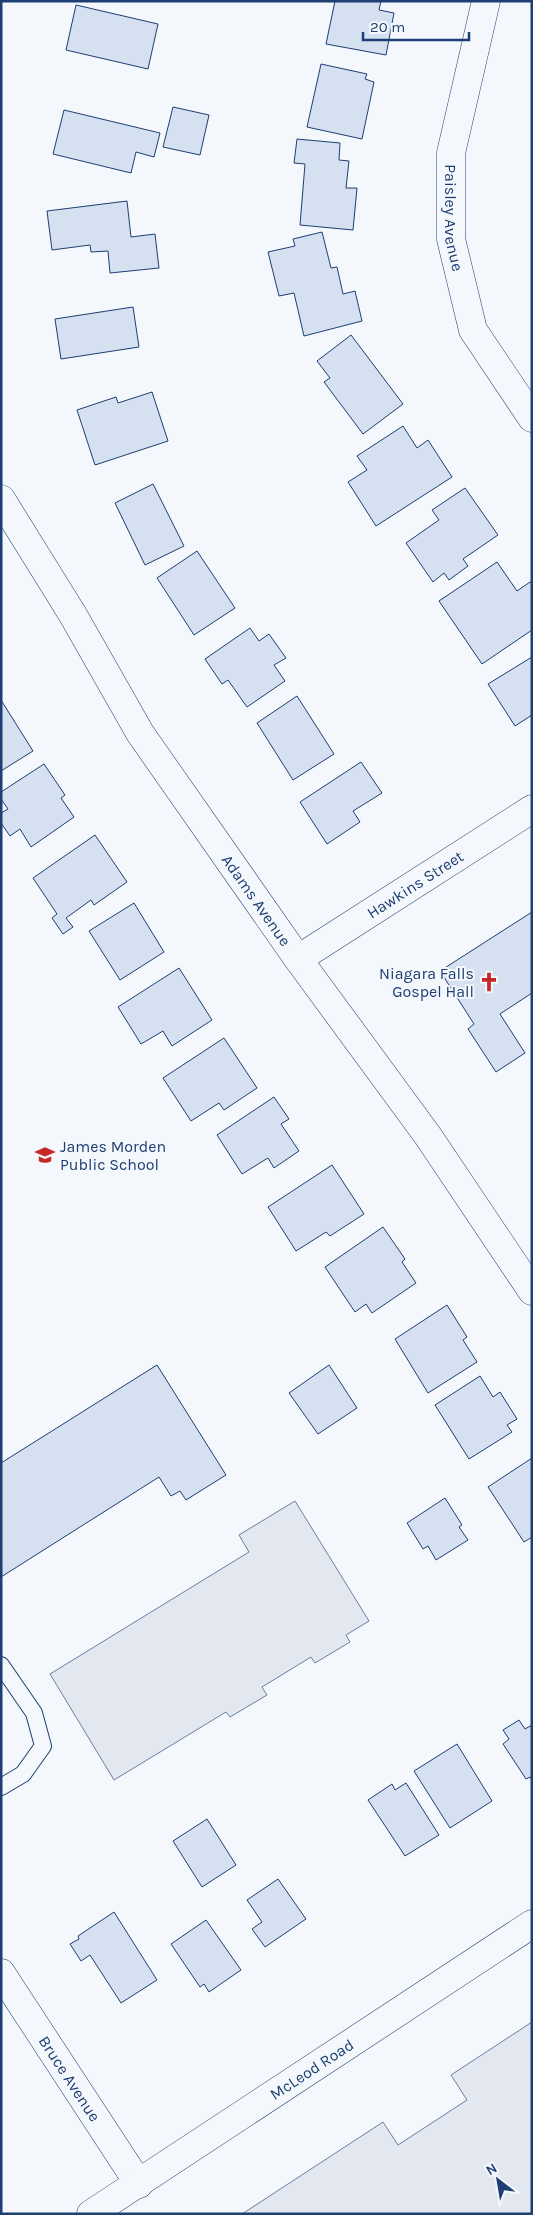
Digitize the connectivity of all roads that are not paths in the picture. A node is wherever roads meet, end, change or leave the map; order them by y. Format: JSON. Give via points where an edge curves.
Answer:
{"nodes":[{"id":1,"x":486,"y":1,"type":"edge"},
{"id":2,"x":532,"y":418,"type":"edge"},
{"id":3,"x":1,"y":499,"type":"edge"},
{"id":4,"x":532,"y":809,"type":"edge"},
{"id":5,"x":298,"y":959,"type":"junction"},
{"id":6,"x":532,"y":1291,"type":"edge"},
{"id":7,"x":1,"y":1665,"type":"edge"},
{"id":8,"x":1,"y":1787,"type":"edge"},
{"id":9,"x":532,"y":1924,"type":"edge"},
{"id":10,"x":1,"y":1973,"type":"edge"},
{"id":11,"x":139,"y":2184,"type":"junction"},
{"id":12,"x":91,"y":2214,"type":"edge"}],
"edges":[{"from":1,"to":2,"type":"street","name":"Paisley Avenue","via":[[452,153],[451,239],[473,330]]},
{"from":3,"to":5,"type":"street","name":"Adams Avenue","via":[[140,733]]},
{"from":4,"to":5,"type":"street","name":"Hawkins Street"},
{"from":5,"to":6,"type":"street","name":"Adams Avenue","via":[[428,1136]]},
{"from":7,"to":8,"type":"lane","via":[[34,1713],[42,1746],[23,1774]]},
{"from":9,"to":11,"type":"street","name":"McLeod Road"},
{"from":10,"to":11,"type":"street","name":"Bruce Avenue"},
{"from":11,"to":12,"type":"street","name":"McLeod Road"}]}
